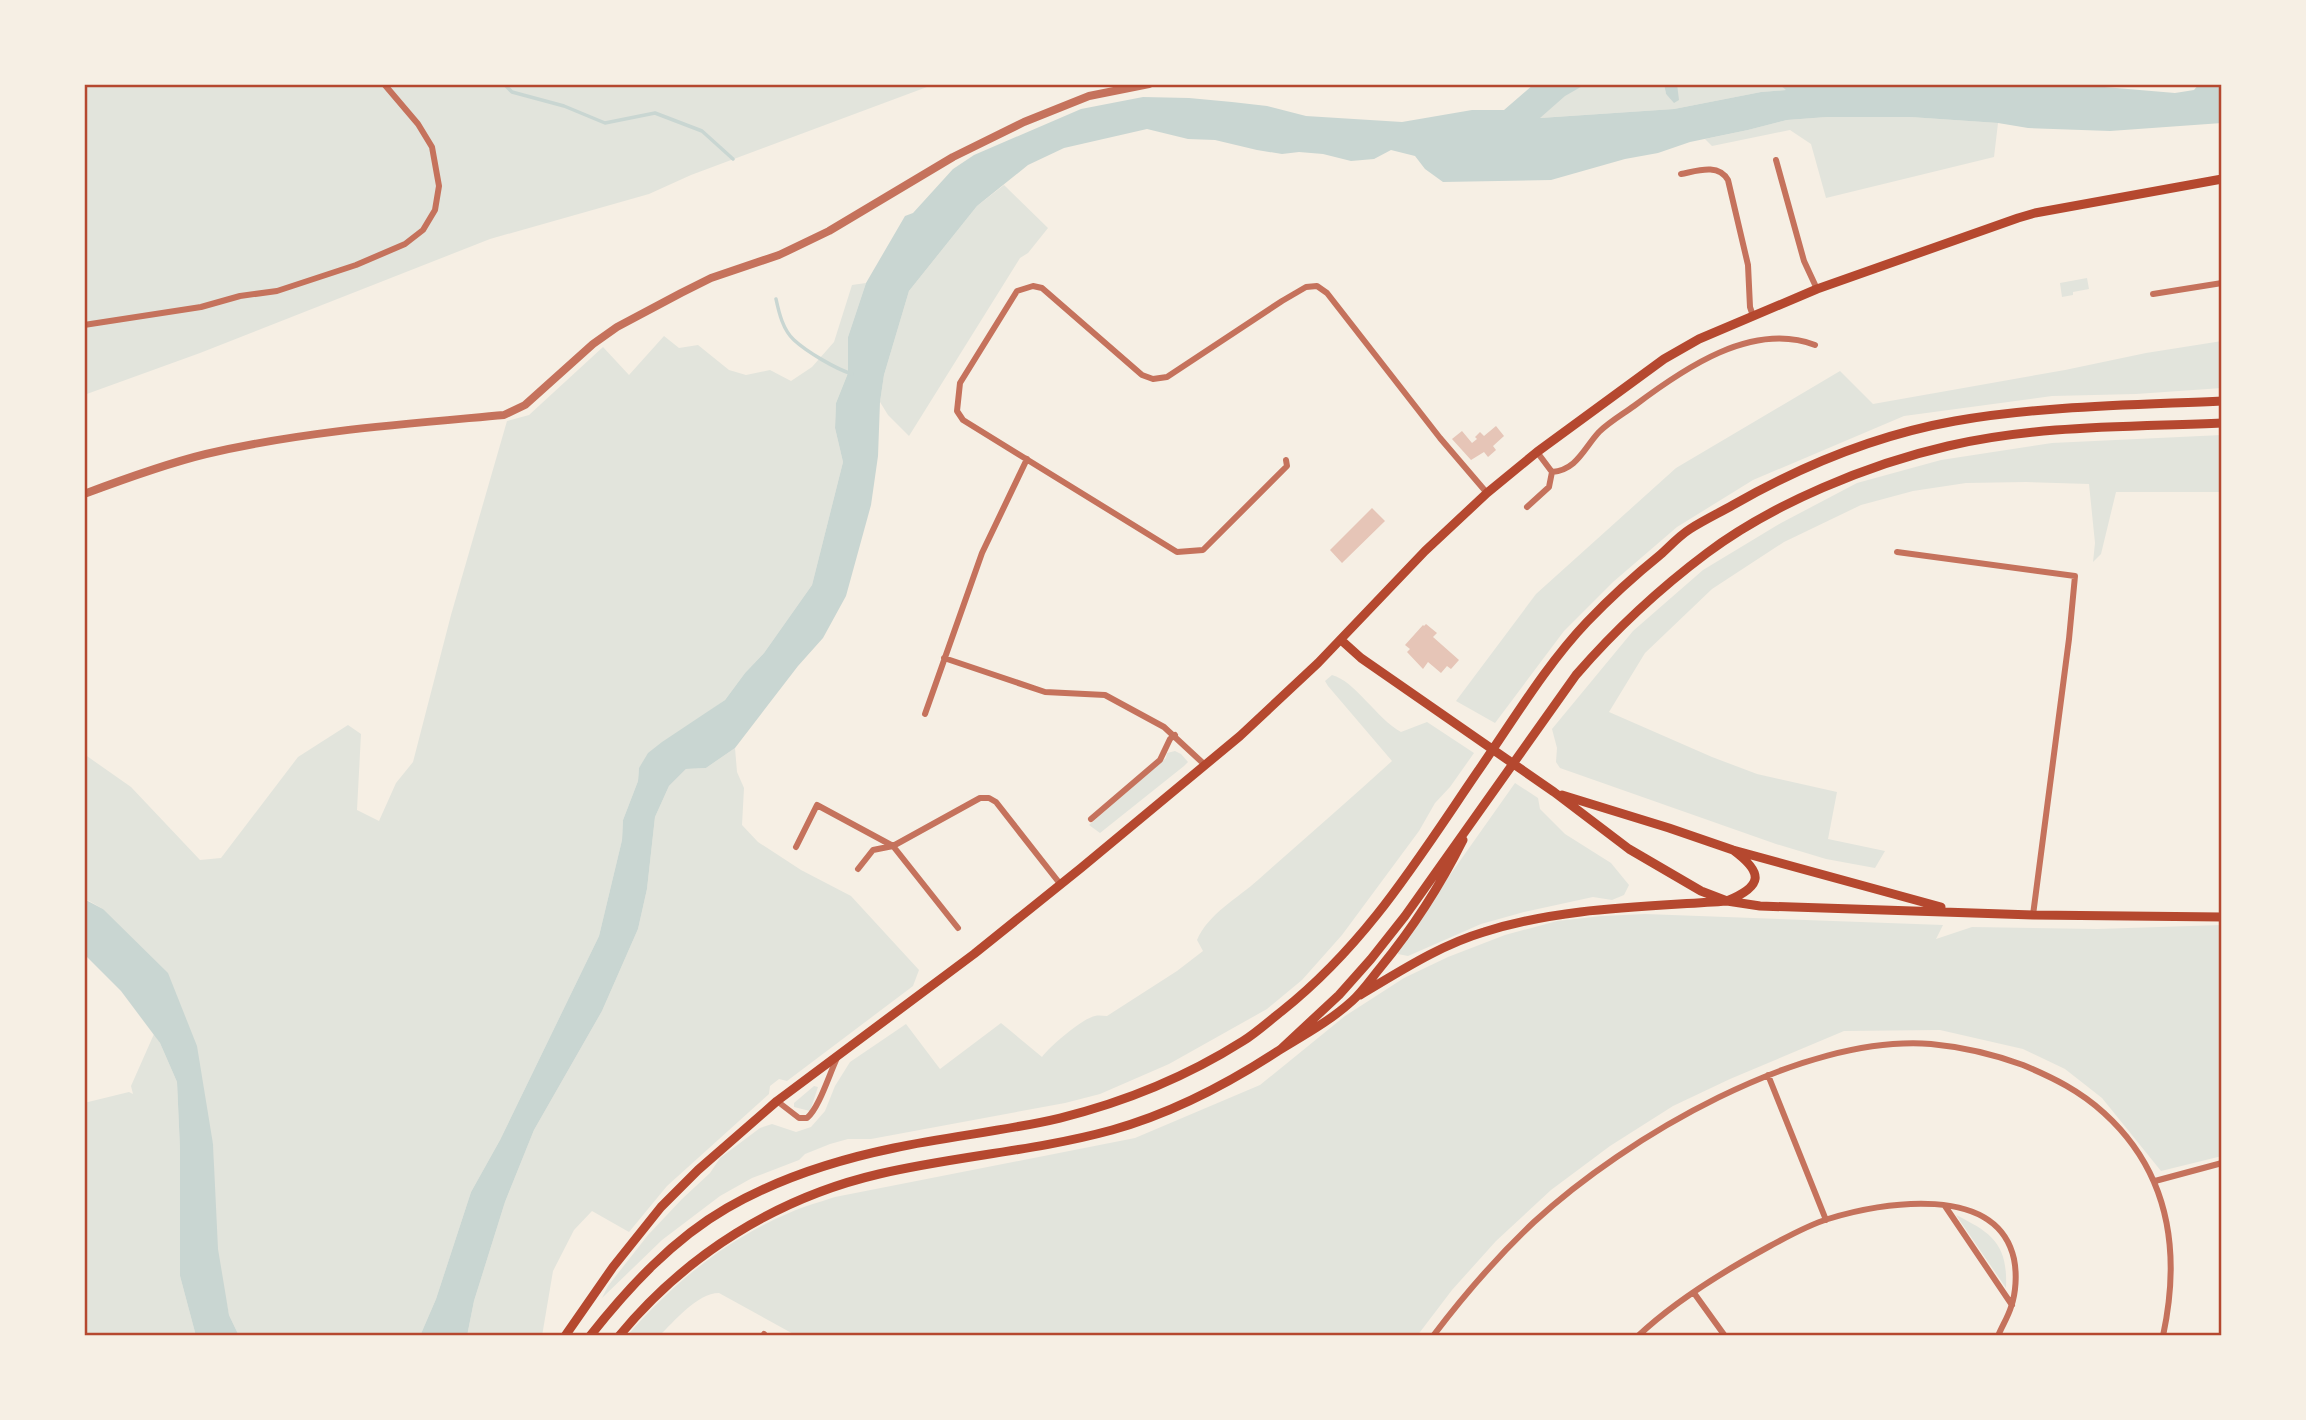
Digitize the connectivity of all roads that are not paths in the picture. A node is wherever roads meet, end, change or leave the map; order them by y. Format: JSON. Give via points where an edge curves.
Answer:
{"nodes":[{"id":1,"x":384,"y":84,"type":"edge"},
{"id":2,"x":1149,"y":84,"type":"edge"},
{"id":3,"x":1776,"y":160,"type":"dead end"},
{"id":4,"x":1681,"y":174,"type":"dead end"},
{"id":5,"x":2222,"y":179,"type":"edge"},
{"id":6,"x":2222,"y":283,"type":"edge"},
{"id":7,"x":1817,"y":289,"type":"junction"},
{"id":8,"x":2153,"y":294,"type":"dead end"},
{"id":9,"x":1753,"y":316,"type":"junction"},
{"id":10,"x":84,"y":325,"type":"edge"},
{"id":11,"x":1815,"y":345,"type":"dead end"},
{"id":12,"x":2222,"y":401,"type":"edge"},
{"id":13,"x":2222,"y":422,"type":"edge"},
{"id":14,"x":1538,"y":452,"type":"junction"},
{"id":15,"x":1027,"y":459,"type":"junction"},
{"id":16,"x":1286,"y":460,"type":"dead end"},
{"id":17,"x":1552,"y":472,"type":"junction"},
{"id":18,"x":1487,"y":493,"type":"junction"},
{"id":19,"x":84,"y":494,"type":"edge"},
{"id":20,"x":1527,"y":507,"type":"dead end"},
{"id":21,"x":1896,"y":552,"type":"dead end"},
{"id":22,"x":1341,"y":639,"type":"junction"},
{"id":23,"x":944,"y":658,"type":"junction"},
{"id":24,"x":925,"y":714,"type":"dead end"},
{"id":25,"x":1175,"y":736,"type":"junction"},
{"id":26,"x":1205,"y":765,"type":"junction"},
{"id":27,"x":1554,"y":792,"type":"junction"},
{"id":28,"x":1478,"y":811,"type":"junction"},
{"id":29,"x":1091,"y":819,"type":"dead end"},
{"id":30,"x":796,"y":846,"type":"dead end"},
{"id":31,"x":893,"y":846,"type":"junction"},
{"id":32,"x":1733,"y":850,"type":"junction"},
{"id":33,"x":859,"y":869,"type":"dead end"},
{"id":34,"x":1061,"y":885,"type":"junction"},
{"id":35,"x":1727,"y":901,"type":"junction"},
{"id":36,"x":1956,"y":911,"type":"junction"},
{"id":37,"x":2033,"y":915,"type":"junction"},
{"id":38,"x":2222,"y":917,"type":"edge"},
{"id":39,"x":958,"y":928,"type":"dead end"},
{"id":40,"x":1353,"y":1000,"type":"junction"},
{"id":41,"x":1281,"y":1049,"type":"junction"},
{"id":42,"x":838,"y":1056,"type":"junction"},
{"id":43,"x":1768,"y":1075,"type":"junction"},
{"id":44,"x":777,"y":1101,"type":"junction"},
{"id":45,"x":2222,"y":1163,"type":"edge"},
{"id":46,"x":2155,"y":1181,"type":"junction"},
{"id":47,"x":1945,"y":1206,"type":"junction"},
{"id":48,"x":1826,"y":1220,"type":"junction"},
{"id":49,"x":1694,"y":1293,"type":"junction"},
{"id":50,"x":2012,"y":1305,"type":"junction"},
{"id":51,"x":565,"y":1336,"type":"edge"},
{"id":52,"x":590,"y":1336,"type":"edge"},
{"id":53,"x":619,"y":1336,"type":"edge"},
{"id":54,"x":1433,"y":1336,"type":"edge"},
{"id":55,"x":1638,"y":1336,"type":"edge"},
{"id":56,"x":1725,"y":1336,"type":"edge"},
{"id":57,"x":1998,"y":1336,"type":"edge"},
{"id":58,"x":2163,"y":1336,"type":"edge"}],
"edges":[{"from":1,"to":10,"type":"street","via":[[432,147],[439,186],[435,210],[423,230],[405,244],[356,265],[277,291]]},
{"from":2,"to":19,"type":"street","via":[[1072,101],[953,157],[829,231],[779,255],[711,278],[617,327],[525,405],[504,415],[285,439],[206,454]]},
{"from":3,"to":7,"type":"street","via":[[1804,261]]},
{"from":4,"to":9,"type":"street","via":[[1715,169],[1728,180],[1748,265]]},
{"from":5,"to":7,"type":"main road","via":[[2035,213]]},
{"from":6,"to":8,"type":"street"},
{"from":7,"to":9,"type":"main road"},
{"from":9,"to":14,"type":"main road","via":[[1664,359]]},
{"from":11,"to":17,"type":"street","via":[[1800,338],[1764,340],[1708,358],[1600,432],[1567,470]]},
{"from":12,"to":52,"type":"main road","via":[[1958,420],[1871,441],[1823,459],[1690,529],[1583,626],[1372,923],[1311,987],[1245,1040],[1183,1074],[1110,1105],[895,1147],[795,1176],[754,1194],[685,1237],[644,1273]]},
{"from":13,"to":28,"type":"main road","via":[[2066,429],[1960,444],[1902,459],[1785,506],[1709,552],[1607,640],[1545,716]]},
{"from":14,"to":17,"type":"street"},
{"from":14,"to":18,"type":"main road"},
{"from":15,"to":16,"type":"street","via":[[1177,552],[1203,550],[1287,466]]},
{"from":15,"to":18,"type":"street","via":[[963,420],[957,411],[960,383],[1017,291],[1042,288],[1153,379],[1167,377],[1306,287],[1317,286]]},
{"from":15,"to":23,"type":"street","via":[[982,553]]},
{"from":17,"to":20,"type":"street","via":[[1549,486]]},
{"from":18,"to":22,"type":"main road","via":[[1390,585]]},
{"from":21,"to":37,"type":"street","via":[[2075,576]]},
{"from":22,"to":26,"type":"main road"},
{"from":22,"to":27,"type":"main road","via":[[1361,658]]},
{"from":23,"to":24,"type":"street"},
{"from":23,"to":25,"type":"street","via":[[1045,692],[1105,695]]},
{"from":25,"to":26,"type":"street"},
{"from":25,"to":29,"type":"street","via":[[1160,760]]},
{"from":26,"to":34,"type":"main road"},
{"from":27,"to":32,"type":"main road"},
{"from":27,"to":35,"type":"main road","via":[[1629,849]]},
{"from":28,"to":40,"type":"main road","via":[[1443,879],[1395,950]]},
{"from":28,"to":41,"type":"main road","via":[[1371,959]]},
{"from":30,"to":31,"type":"street","via":[[817,805]]},
{"from":31,"to":33,"type":"street","via":[[873,850]]},
{"from":31,"to":34,"type":"street","via":[[980,798],[989,798]]},
{"from":31,"to":39,"type":"street"},
{"from":32,"to":35,"type":"main road","via":[[1749,862],[1754,883],[1748,892]]},
{"from":32,"to":36,"type":"main road"},
{"from":34,"to":42,"type":"main road"},
{"from":35,"to":36,"type":"main road","via":[[1760,906]]},
{"from":35,"to":40,"type":"main road","via":[[1572,912],[1482,932],[1419,960]]},
{"from":36,"to":37,"type":"main road"},
{"from":37,"to":38,"type":"main road"},
{"from":40,"to":41,"type":"main road"},
{"from":41,"to":53,"type":"main road","via":[[1214,1090],[1114,1129],[1065,1142],[879,1174],[776,1210],[702,1256],[656,1295]]},
{"from":42,"to":44,"type":"main road"},
{"from":42,"to":44,"type":"street","via":[[815,1111],[807,1118],[799,1118]]},
{"from":43,"to":46,"type":"street","via":[[1835,1054],[1887,1046],[1928,1044],[2003,1058],[2067,1084],[2092,1102],[2117,1125]]},
{"from":43,"to":48,"type":"street"},
{"from":43,"to":54,"type":"street","via":[[1663,1127],[1593,1173],[1496,1260]]},
{"from":44,"to":51,"type":"main road","via":[[661,1207]]},
{"from":45,"to":46,"type":"street"},
{"from":46,"to":58,"type":"street","via":[[2170,1241],[2171,1281]]},
{"from":47,"to":48,"type":"street","via":[[1883,1206]]},
{"from":47,"to":50,"type":"street"},
{"from":47,"to":50,"type":"street","via":[[1995,1224],[2005,1236],[2016,1268]]},
{"from":48,"to":49,"type":"street","via":[[1760,1252]]},
{"from":49,"to":55,"type":"street"},
{"from":49,"to":56,"type":"street"},
{"from":50,"to":57,"type":"street"}]}
